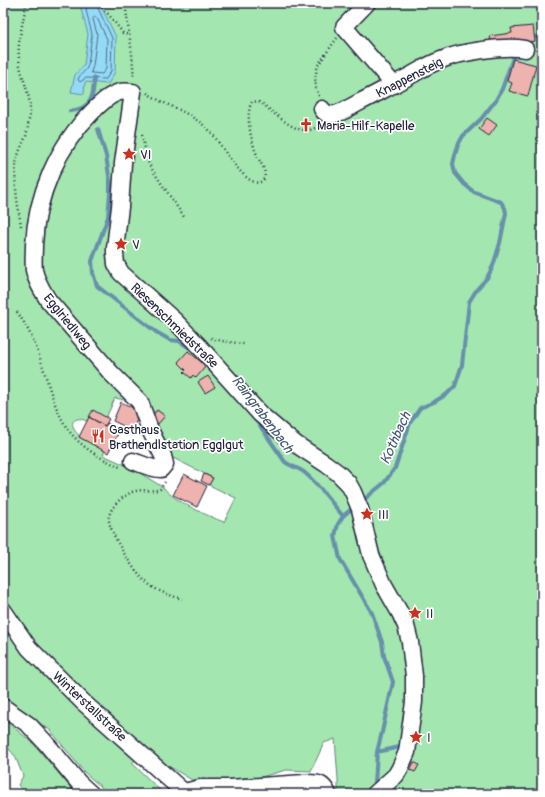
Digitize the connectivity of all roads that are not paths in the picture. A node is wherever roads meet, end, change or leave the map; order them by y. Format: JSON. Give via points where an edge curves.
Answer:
{"nodes":[{"id":1,"x":367,"y":3,"type":"edge"},
{"id":2,"x":525,"y":49,"type":"dead end"},
{"id":3,"x":394,"y":85,"type":"junction"},
{"id":4,"x":140,"y":93,"type":"joint"},
{"id":5,"x":322,"y":109,"type":"road end"},
{"id":6,"x":127,"y":464,"type":"road end"},
{"id":7,"x":3,"y":610,"type":"edge"},
{"id":8,"x":3,"y":707,"type":"edge"},
{"id":9,"x":379,"y":791,"type":"edge"},
{"id":10,"x":186,"y":793,"type":"edge"},
{"id":11,"x":91,"y":794,"type":"edge"},
{"id":12,"x":328,"y":794,"type":"edge"}],
"edges":[{"from":1,"to":3,"type":"street","via":[[344,27]]},
{"from":2,"to":3,"type":"street","name":"Knappensteig","via":[[483,50],[453,56],[433,63]]},
{"from":3,"to":5,"type":"street","name":"Knappensteig","via":[[340,112],[328,114]]},
{"from":4,"to":6,"type":"street","name":"Egglriedlweg","via":[[120,92],[112,95],[86,117],[68,140],[41,200],[34,254],[34,268],[40,288],[111,373],[140,402],[165,464],[158,469]]},
{"from":4,"to":9,"type":"street","name":"Riesenschmiedstraße","via":[[123,164],[115,248],[118,269],[175,321],[260,414],[287,438],[326,464],[348,483],[360,509],[371,555],[408,635],[414,676],[414,702],[408,748],[396,775]]},
{"from":7,"to":10,"type":"street","name":"Winterstallstraße","via":[[30,648],[84,703]]},
{"from":8,"to":11,"type":"street","via":[[29,725]]},
{"from":10,"to":12,"type":"street","via":[[200,788],[318,783]]}]}
